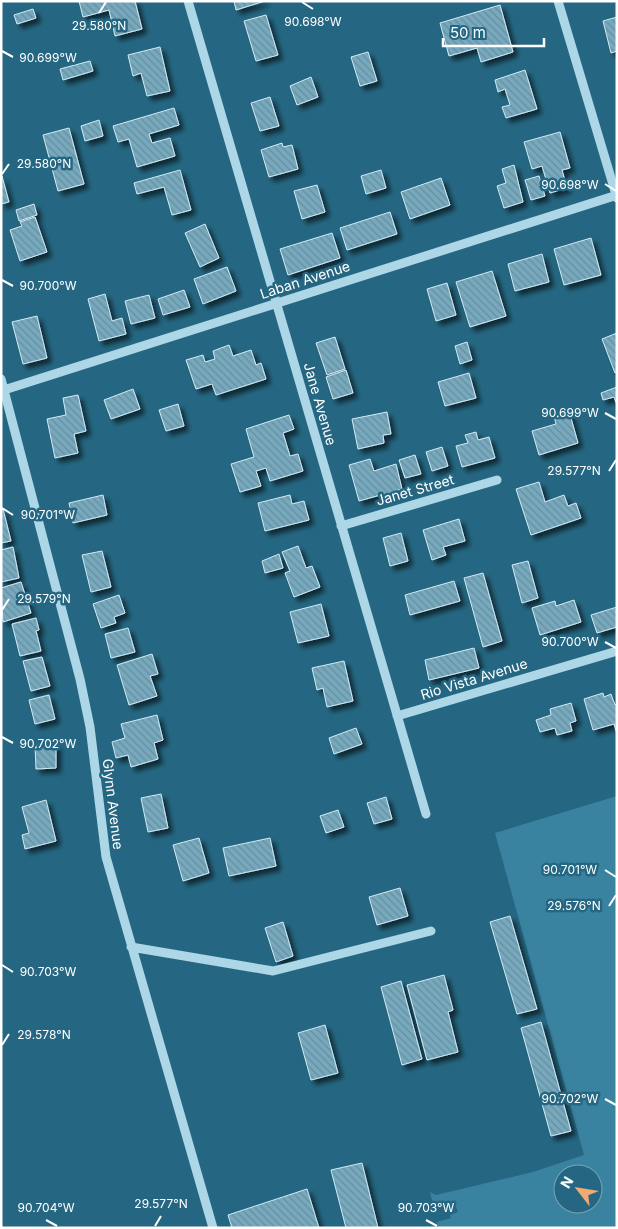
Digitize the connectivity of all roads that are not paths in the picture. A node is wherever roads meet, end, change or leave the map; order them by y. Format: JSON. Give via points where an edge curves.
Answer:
{"nodes":[{"id":1,"x":188,"y":1,"type":"edge"},
{"id":2,"x":558,"y":1,"type":"edge"},
{"id":3,"x":616,"y":196,"type":"edge"},
{"id":4,"x":277,"y":304,"type":"junction"},
{"id":5,"x":1,"y":379,"type":"edge"},
{"id":6,"x":3,"y":390,"type":"edge"},
{"id":7,"x":497,"y":480,"type":"dead end"},
{"id":8,"x":341,"y":526,"type":"junction"},
{"id":9,"x":617,"y":651,"type":"edge"},
{"id":10,"x":397,"y":716,"type":"junction"},
{"id":11,"x":426,"y":814,"type":"dead end"},
{"id":12,"x":431,"y":931,"type":"dead end"},
{"id":13,"x":131,"y":948,"type":"junction"},
{"id":14,"x":213,"y":1228,"type":"edge"}],
"edges":[{"from":1,"to":4,"type":"street","name":"Jane Avenue"},
{"from":2,"to":3,"type":"street"},
{"from":3,"to":4,"type":"street","name":"Laban Avenue"},
{"from":4,"to":6,"type":"street","name":"Laban Avenue"},
{"from":4,"to":8,"type":"street","name":"Jane Avenue"},
{"from":5,"to":6,"type":"street","name":"Glynn Avenue"},
{"from":6,"to":13,"type":"street","name":"Glynn Avenue","via":[[80,679],[90,727],[106,857]]},
{"from":7,"to":8,"type":"street","name":"Janet Street"},
{"from":8,"to":10,"type":"street","name":"Jane Avenue"},
{"from":9,"to":10,"type":"street","name":"Rio Vista Avenue"},
{"from":10,"to":11,"type":"street","name":"Jane Avenue"},
{"from":12,"to":13,"type":"street","via":[[273,971]]},
{"from":13,"to":14,"type":"street","name":"Glynn Avenue"}]}
